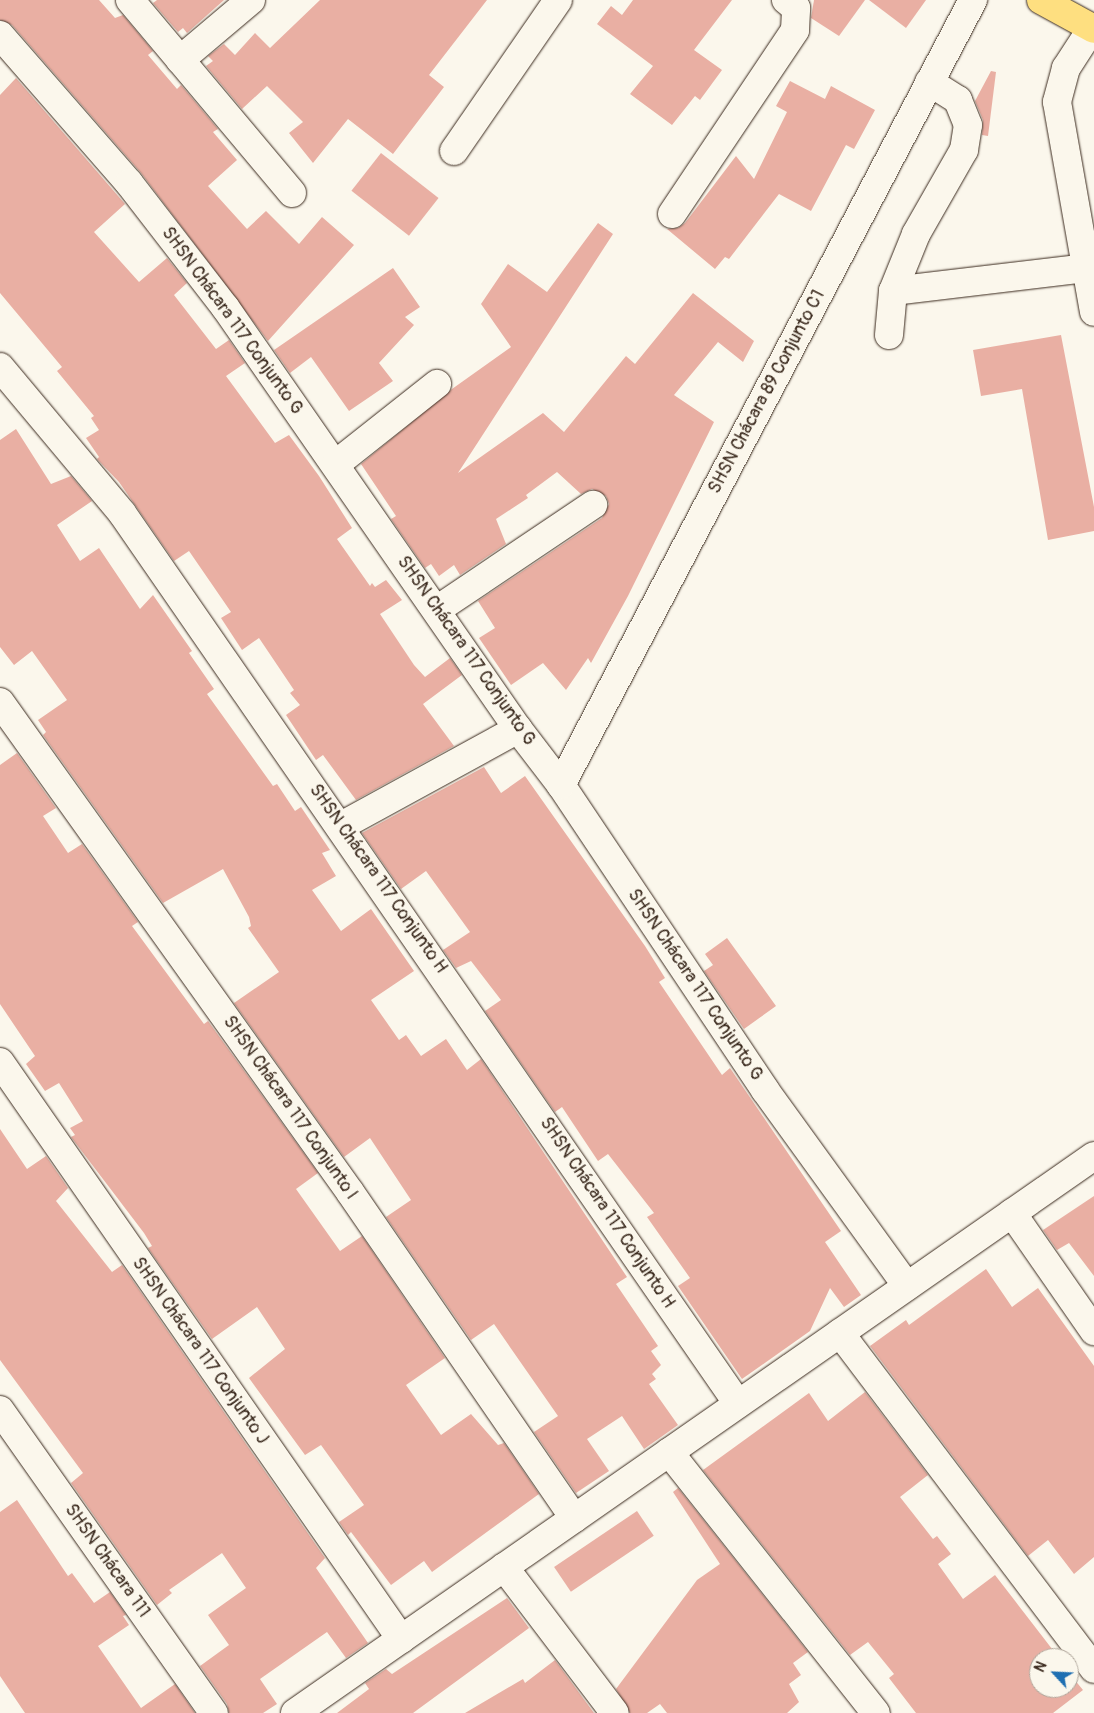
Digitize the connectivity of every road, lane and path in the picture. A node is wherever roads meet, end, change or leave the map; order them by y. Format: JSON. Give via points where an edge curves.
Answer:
{"nodes":[{"id":1,"x":130,"y":0,"type":"edge"},
{"id":2,"x":250,"y":0,"type":"edge"},
{"id":3,"x":558,"y":0,"type":"edge"},
{"id":4,"x":786,"y":0,"type":"edge"},
{"id":5,"x":972,"y":0,"type":"edge"},
{"id":6,"x":1041,"y":0,"type":"edge"},
{"id":7,"x":1093,"y":29,"type":"edge"},
{"id":8,"x":0,"y":35,"type":"edge"},
{"id":9,"x":180,"y":60,"type":"junction"},
{"id":10,"x":929,"y":82,"type":"junction"},
{"id":11,"x":454,"y":151,"type":"dead end"},
{"id":12,"x":292,"y":193,"type":"dead end"},
{"id":13,"x":672,"y":214,"type":"dead end"},
{"id":14,"x":1086,"y":268,"type":"junction"},
{"id":15,"x":893,"y":291,"type":"junction"},
{"id":16,"x":1094,"y":312,"type":"edge"},
{"id":17,"x":889,"y":335,"type":"dead end"},
{"id":18,"x":0,"y":368,"type":"edge"},
{"id":19,"x":438,"y":384,"type":"dead end"},
{"id":20,"x":336,"y":464,"type":"junction"},
{"id":21,"x":592,"y":504,"type":"dead end"},
{"id":22,"x":438,"y":609,"type":"junction"},
{"id":23,"x":0,"y":702,"type":"edge"},
{"id":24,"x":518,"y":729,"type":"junction"},
{"id":25,"x":561,"y":785,"type":"junction"},
{"id":26,"x":342,"y":826,"type":"junction"},
{"id":27,"x":0,"y":1062,"type":"edge"},
{"id":28,"x":1094,"y":1156,"type":"edge"},
{"id":29,"x":1012,"y":1213,"type":"junction"},
{"id":30,"x":907,"y":1286,"type":"junction"},
{"id":31,"x":1094,"y":1331,"type":"edge"},
{"id":32,"x":840,"y":1333,"type":"junction"},
{"id":33,"x":738,"y":1404,"type":"junction"},
{"id":34,"x":0,"y":1410,"type":"edge"},
{"id":35,"x":669,"y":1452,"type":"junction"},
{"id":36,"x":574,"y":1518,"type":"junction"},
{"id":37,"x":504,"y":1567,"type":"junction"},
{"id":38,"x":401,"y":1639,"type":"junction"},
{"id":39,"x":1094,"y":1669,"type":"edge"},
{"id":40,"x":214,"y":1713,"type":"edge"},
{"id":41,"x":295,"y":1713,"type":"edge"},
{"id":42,"x":615,"y":1713,"type":"edge"},
{"id":43,"x":876,"y":1713,"type":"edge"}],
"edges":[{"from":1,"to":9,"type":"street"},
{"from":2,"to":9,"type":"street"},
{"from":3,"to":11,"type":"street"},
{"from":4,"to":13,"type":"street","via":[[796,8],[795,30]]},
{"from":5,"to":10,"type":"street","name":"SHSN Chácara 89 Conjunto C1"},
{"from":6,"to":7,"type":"main road"},
{"from":7,"to":14,"type":"street","via":[[1066,68],[1058,102]]},
{"from":8,"to":20,"type":"street","name":"SHSN Chácara 117 Conjunto G","via":[[135,191],[225,307]]},
{"from":9,"to":12,"type":"street"},
{"from":10,"to":15,"type":"street","via":[[958,100],[968,125],[964,150],[916,234]]},
{"from":10,"to":25,"type":"street","name":"SHSN Chácara 89 Conjunto C1"},
{"from":14,"to":15,"type":"street"},
{"from":14,"to":16,"type":"street"},
{"from":15,"to":17,"type":"street"},
{"from":18,"to":26,"type":"street","name":"SHSN Chácara 117 Conjunto H","via":[[122,513]]},
{"from":19,"to":20,"type":"street"},
{"from":20,"to":22,"type":"street","name":"SHSN Chácara 117 Conjunto G"},
{"from":21,"to":22,"type":"street"},
{"from":22,"to":24,"type":"street","name":"SHSN Chácara 117 Conjunto G"},
{"from":23,"to":36,"type":"street","name":"SHSN Chácara 117 Conjunto I","via":[[350,1192]]},
{"from":24,"to":25,"type":"street","name":"SHSN Chácara 117 Conjunto G"},
{"from":24,"to":26,"type":"street"},
{"from":25,"to":30,"type":"street","name":"SHSN Chácara 117 Conjunto G","via":[[765,1090]]},
{"from":26,"to":33,"type":"street","name":"SHSN Chácara 117 Conjunto H"},
{"from":27,"to":38,"type":"street","name":"SHSN Chácara 117 Conjunto J"},
{"from":28,"to":29,"type":"street"},
{"from":29,"to":30,"type":"street"},
{"from":29,"to":31,"type":"street"},
{"from":30,"to":32,"type":"street"},
{"from":32,"to":33,"type":"street"},
{"from":32,"to":39,"type":"street"},
{"from":33,"to":35,"type":"street"},
{"from":34,"to":40,"type":"street","name":"SHSN Chácara 111"},
{"from":35,"to":36,"type":"street"},
{"from":35,"to":43,"type":"street"},
{"from":36,"to":37,"type":"street"},
{"from":37,"to":38,"type":"street"},
{"from":37,"to":42,"type":"street"},
{"from":38,"to":41,"type":"street"}]}
